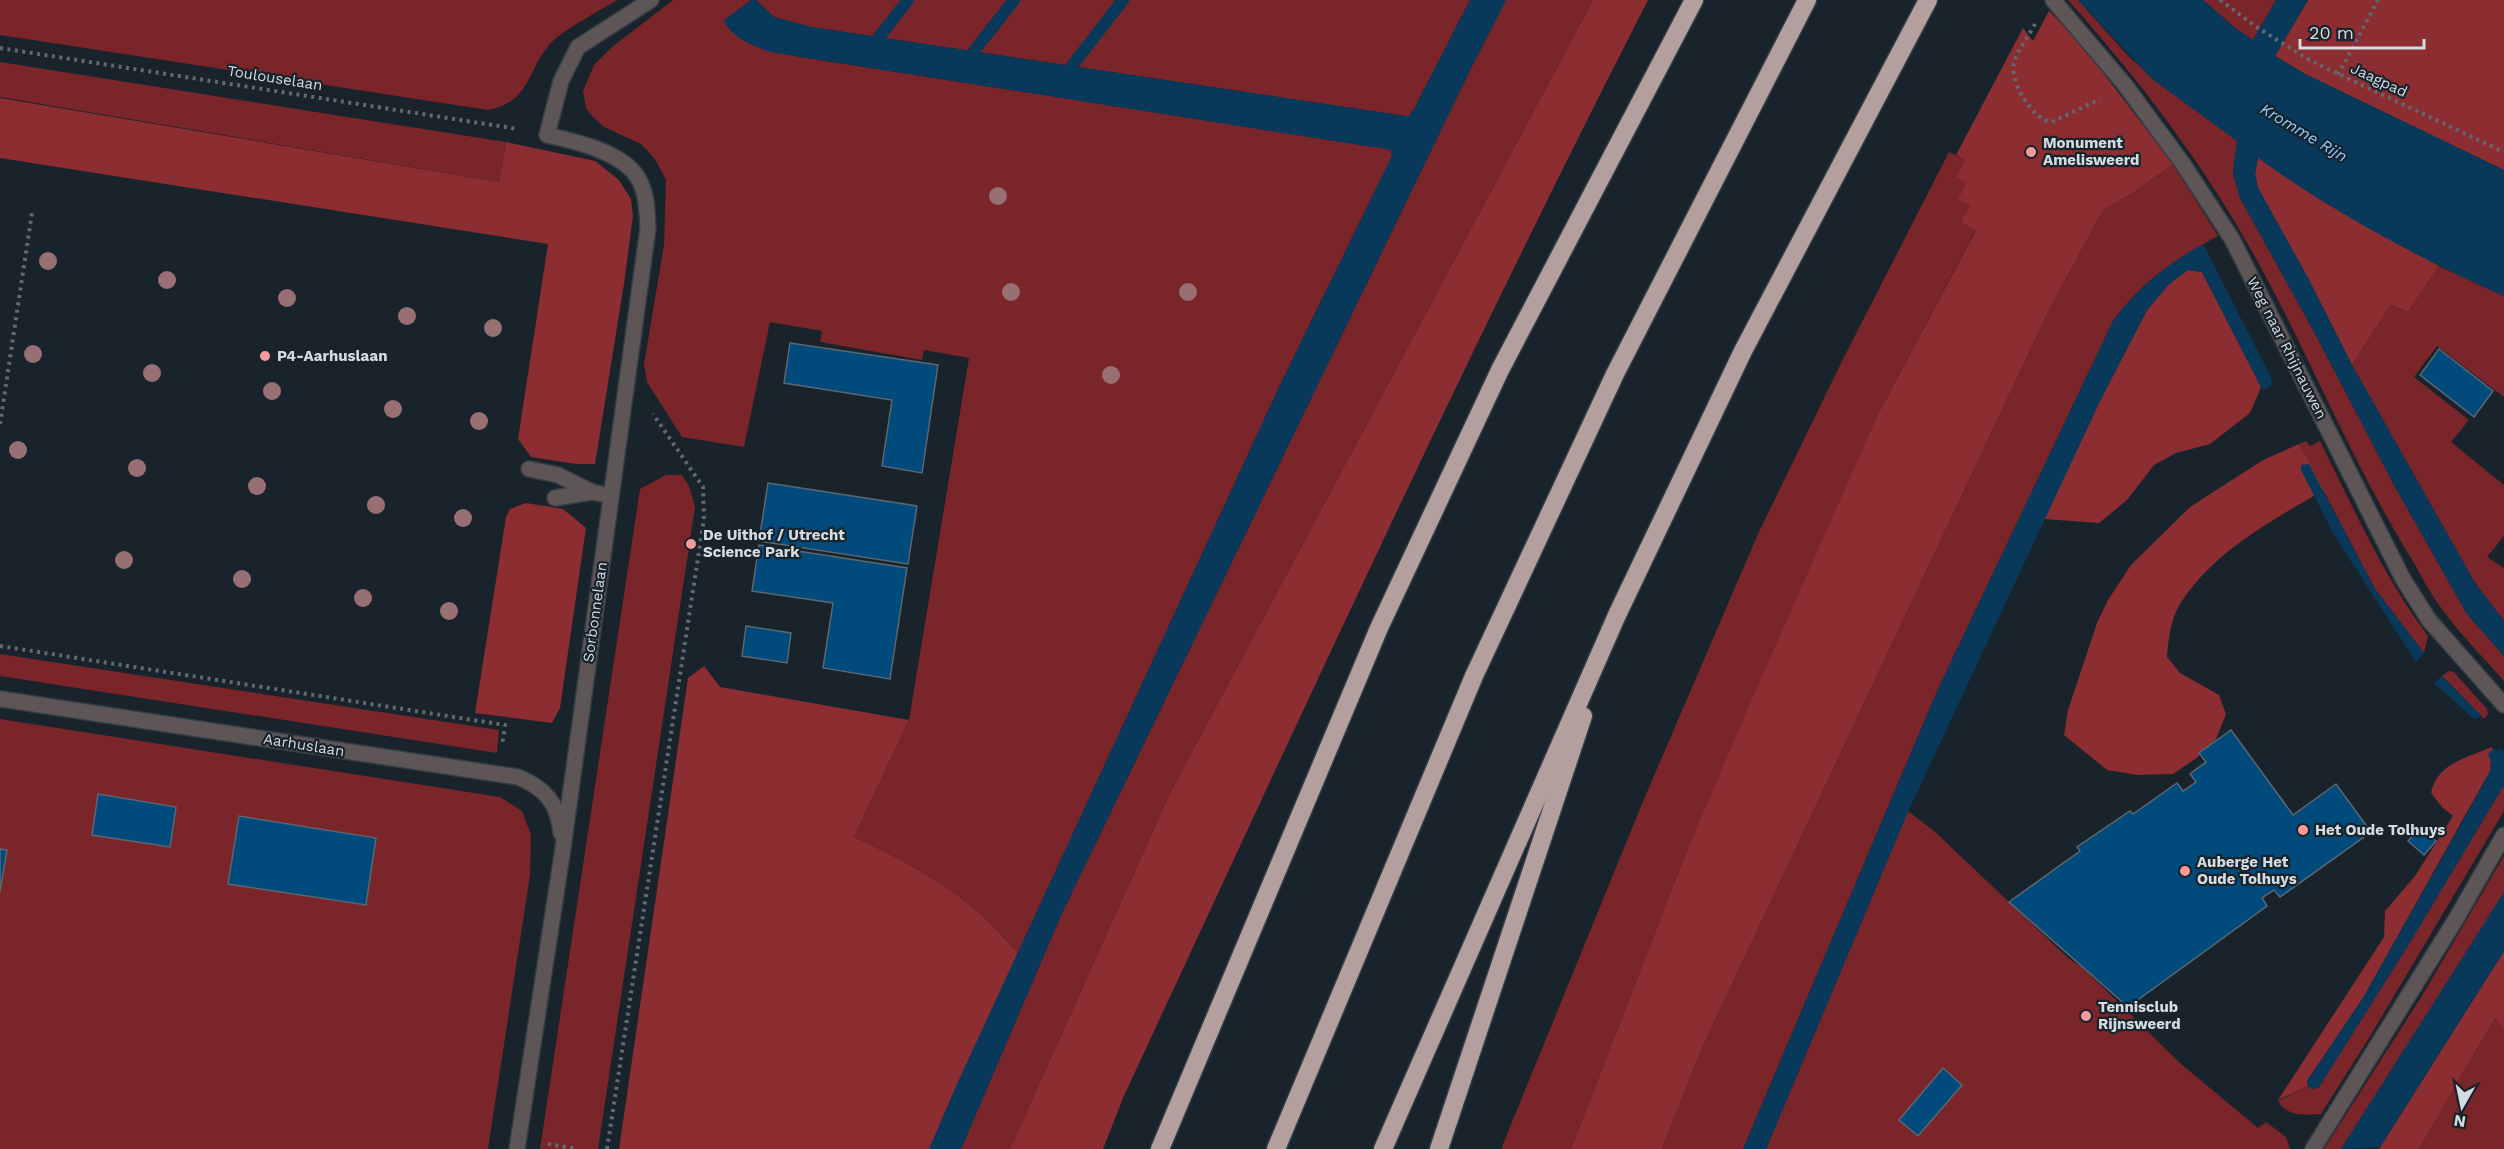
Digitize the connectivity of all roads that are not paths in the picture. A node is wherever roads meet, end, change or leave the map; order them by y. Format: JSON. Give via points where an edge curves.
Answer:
{"nodes":[{"id":1,"x":651,"y":0,"type":"edge"},
{"id":2,"x":1694,"y":0,"type":"edge"},
{"id":3,"x":1807,"y":0,"type":"edge"},
{"id":4,"x":1928,"y":0,"type":"edge"},
{"id":5,"x":2053,"y":0,"type":"edge"},
{"id":6,"x":529,"y":469,"type":"dead end"},
{"id":7,"x":592,"y":492,"type":"junction"},
{"id":8,"x":611,"y":496,"type":"junction"},
{"id":9,"x":555,"y":498,"type":"dead end"},
{"id":10,"x":1617,"y":615,"type":"junction"},
{"id":11,"x":0,"y":699,"type":"edge"},
{"id":12,"x":2504,"y":705,"type":"edge"},
{"id":13,"x":2504,"y":835,"type":"edge"},
{"id":14,"x":563,"y":848,"type":"junction"},
{"id":15,"x":517,"y":1149,"type":"edge"},
{"id":16,"x":1160,"y":1149,"type":"edge"},
{"id":17,"x":1276,"y":1149,"type":"edge"},
{"id":18,"x":1383,"y":1149,"type":"edge"},
{"id":19,"x":1439,"y":1149,"type":"edge"},
{"id":20,"x":2313,"y":1149,"type":"edge"}],
"edges":[{"from":1,"to":8,"type":"street","name":"Sorbonnelaan","via":[[578,47],[561,81],[547,135],[588,145],[616,158],[638,176],[647,201],[644,263]]},
{"from":2,"to":16,"type":"highway","via":[[1500,370],[1378,628]]},
{"from":3,"to":17,"type":"highway","via":[[1614,375],[1474,676]]},
{"from":4,"to":10,"type":"highway","via":[[1743,351]]},
{"from":5,"to":12,"type":"street","name":"Weg naar Rhijnauwen","via":[[2125,85],[2232,238],[2403,579],[2429,620]]},
{"from":6,"to":7,"type":"street","via":[[558,475]]},
{"from":7,"to":8,"type":"street"},
{"from":7,"to":9,"type":"street"},
{"from":8,"to":14,"type":"street","name":"Sorbonnelaan"},
{"from":10,"to":18,"type":"highway"},
{"from":10,"to":19,"type":"highway"},
{"from":11,"to":14,"type":"street","name":"Aarhuslaan","via":[[518,777],[536,785],[549,799],[560,819]]},
{"from":13,"to":20,"type":"street"},
{"from":14,"to":15,"type":"street","name":"Sorbonnelaan"}]}
